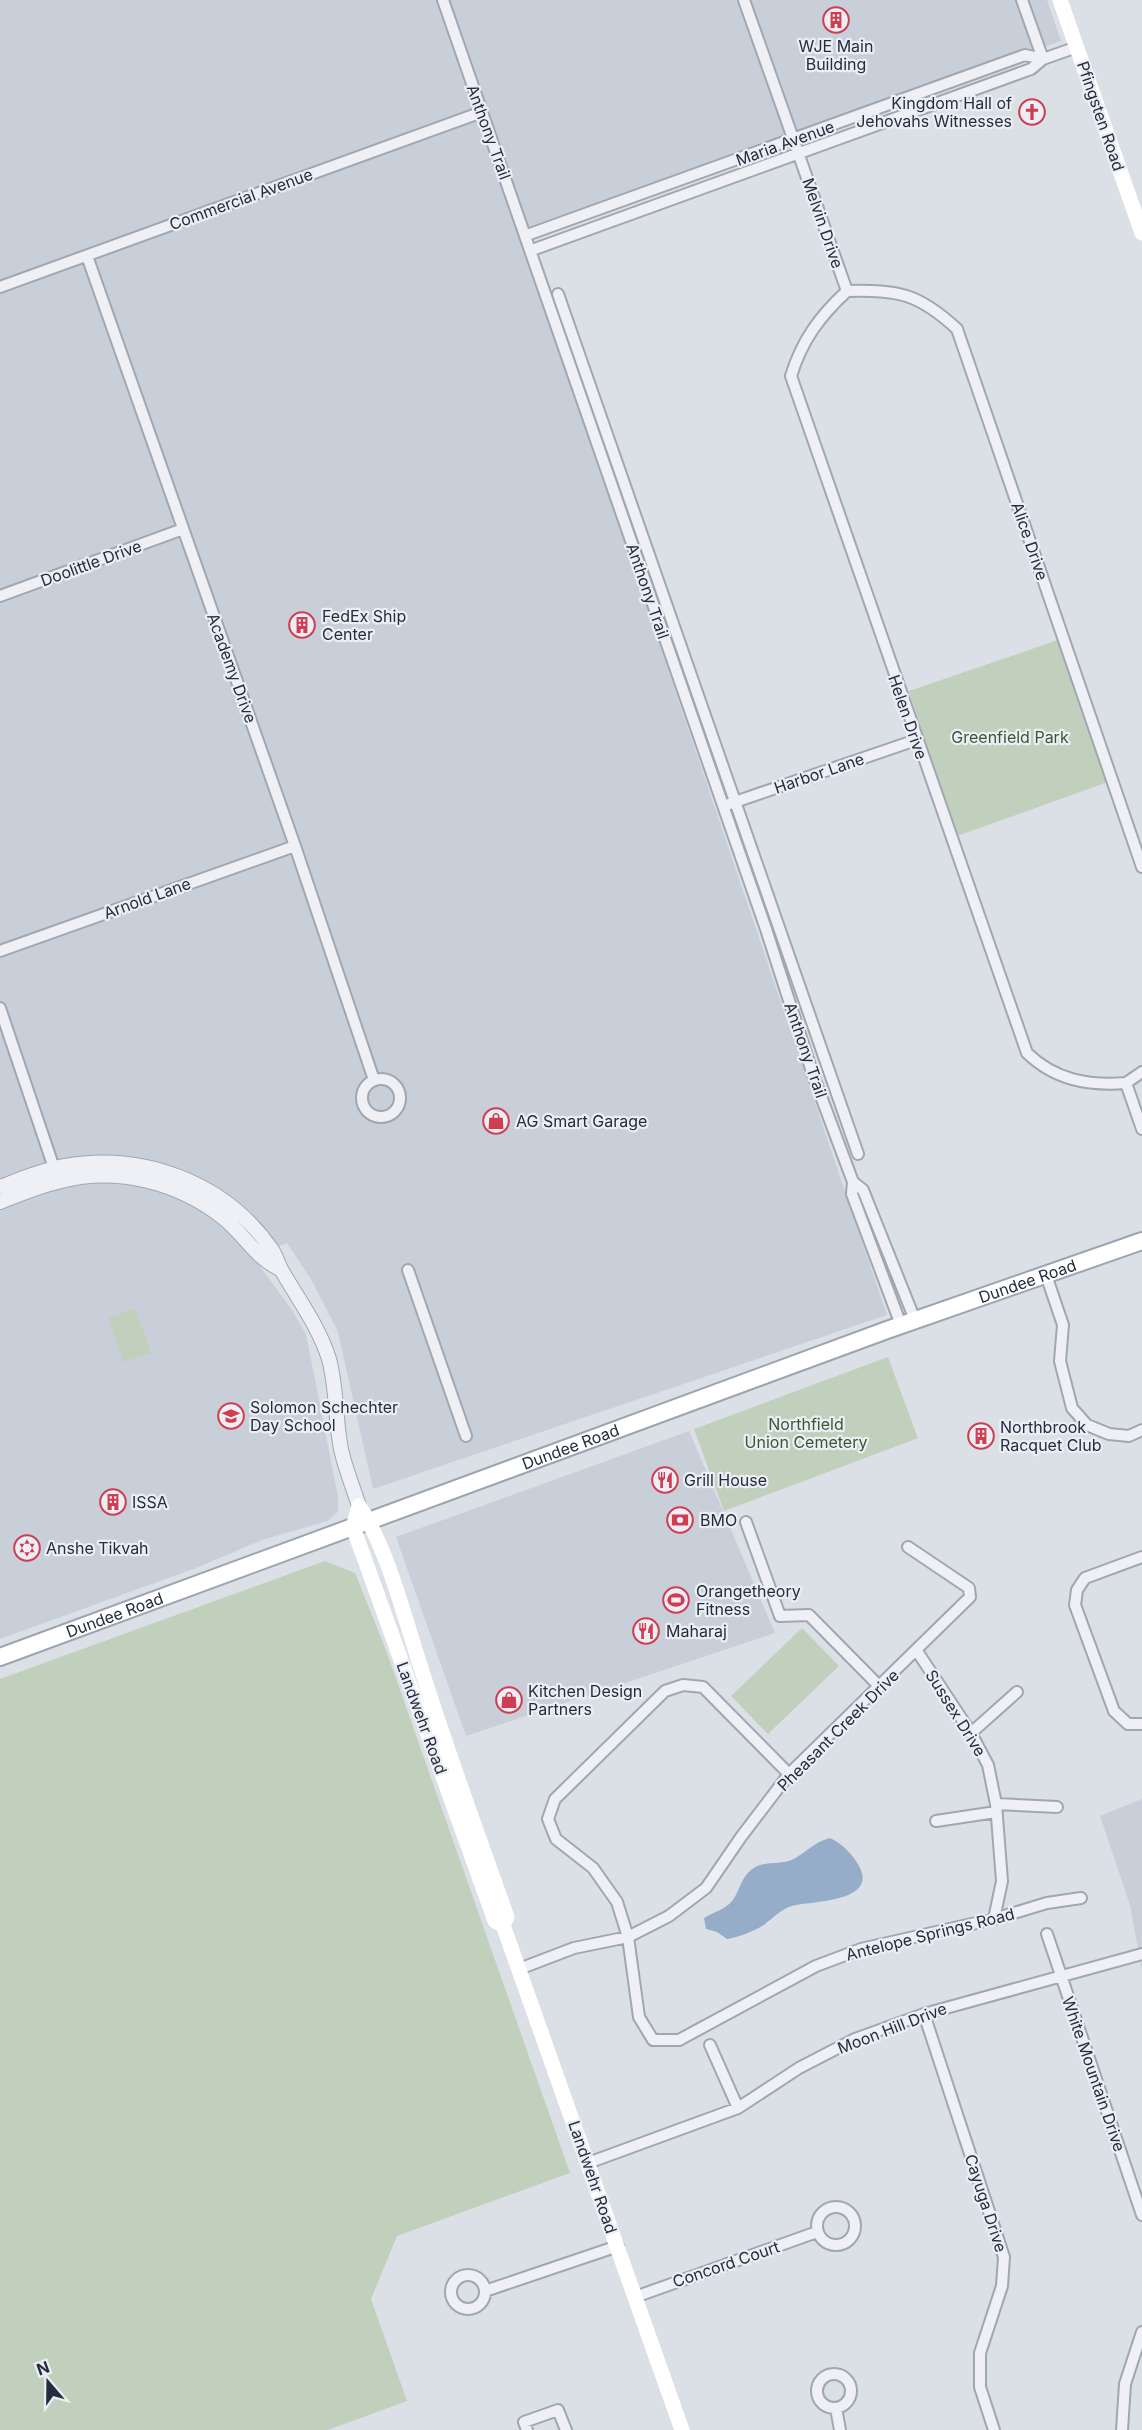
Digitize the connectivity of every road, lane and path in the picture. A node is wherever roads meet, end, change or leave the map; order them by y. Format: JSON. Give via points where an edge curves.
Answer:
{"nodes":[{"id":1,"x":443,"y":0,"type":"edge"},
{"id":2,"x":744,"y":0,"type":"edge"},
{"id":3,"x":1022,"y":0,"type":"edge"},
{"id":4,"x":1060,"y":0,"type":"edge"},
{"id":5,"x":1077,"y":47,"type":"junction"},
{"id":6,"x":1043,"y":58,"type":"junction"},
{"id":7,"x":482,"y":112,"type":"junction"},
{"id":8,"x":795,"y":139,"type":"junction"},
{"id":9,"x":800,"y":155,"type":"junction"},
{"id":10,"x":1142,"y":233,"type":"edge"},
{"id":11,"x":527,"y":235,"type":"junction"},
{"id":12,"x":532,"y":250,"type":"junction"},
{"id":13,"x":87,"y":256,"type":"junction"},
{"id":14,"x":0,"y":286,"type":"edge"},
{"id":15,"x":847,"y":291,"type":"junction"},
{"id":16,"x":558,"y":294,"type":"dead end"},
{"id":17,"x":183,"y":529,"type":"junction"},
{"id":18,"x":0,"y":596,"type":"edge"},
{"id":19,"x":916,"y":740,"type":"junction"},
{"id":20,"x":735,"y":802,"type":"junction"},
{"id":21,"x":723,"y":807,"type":"junction"},
{"id":22,"x":295,"y":846,"type":"junction"},
{"id":23,"x":1142,"y":867,"type":"edge"},
{"id":24,"x":0,"y":951,"type":"edge"},
{"id":25,"x":0,"y":1008,"type":"edge"},
{"id":26,"x":828,"y":1070,"type":"junction"},
{"id":27,"x":1142,"y":1072,"type":"edge"},
{"id":28,"x":813,"y":1075,"type":"junction"},
{"id":29,"x":374,"y":1080,"type":"dead end"},
{"id":30,"x":1126,"y":1083,"type":"junction"},
{"id":31,"x":1142,"y":1129,"type":"edge"},
{"id":32,"x":858,"y":1154,"type":"dead end"},
{"id":33,"x":54,"y":1168,"type":"junction"},
{"id":34,"x":0,"y":1187,"type":"edge"},
{"id":35,"x":0,"y":1202,"type":"edge"},
{"id":36,"x":1142,"y":1241,"type":"edge"},
{"id":37,"x":280,"y":1269,"type":"junction"},
{"id":38,"x":408,"y":1270,"type":"dead end"},
{"id":39,"x":1046,"y":1275,"type":"junction"},
{"id":40,"x":908,"y":1323,"type":"junction"},
{"id":41,"x":1142,"y":1430,"type":"edge"},
{"id":42,"x":466,"y":1436,"type":"dead end"},
{"id":43,"x":359,"y":1506,"type":"joint"},
{"id":44,"x":746,"y":1522,"type":"dead end"},
{"id":45,"x":361,"y":1524,"type":"junction"},
{"id":46,"x":908,"y":1547,"type":"dead end"},
{"id":47,"x":1142,"y":1557,"type":"edge"},
{"id":48,"x":917,"y":1652,"type":"junction"},
{"id":49,"x":0,"y":1657,"type":"edge"},
{"id":50,"x":880,"y":1687,"type":"junction"},
{"id":51,"x":1017,"y":1692,"type":"dead end"},
{"id":52,"x":1142,"y":1724,"type":"edge"},
{"id":53,"x":971,"y":1733,"type":"junction"},
{"id":54,"x":789,"y":1774,"type":"junction"},
{"id":55,"x":1057,"y":1807,"type":"dead end"},
{"id":56,"x":996,"y":1808,"type":"junction"},
{"id":57,"x":936,"y":1821,"type":"dead end"},
{"id":58,"x":1082,"y":1898,"type":"dead end"},
{"id":59,"x":994,"y":1919,"type":"junction"},
{"id":60,"x":1047,"y":1934,"type":"dead end"},
{"id":61,"x":628,"y":1937,"type":"junction"},
{"id":62,"x":1142,"y":1954,"type":"edge"},
{"id":63,"x":519,"y":1969,"type":"junction"},
{"id":64,"x":1060,"y":1976,"type":"junction"},
{"id":65,"x":924,"y":2013,"type":"junction"},
{"id":66,"x":710,"y":2045,"type":"dead end"},
{"id":67,"x":738,"y":2108,"type":"junction"},
{"id":68,"x":588,"y":2163,"type":"junction"},
{"id":69,"x":1142,"y":2215,"type":"edge"},
{"id":70,"x":817,"y":2232,"type":"dead end"},
{"id":71,"x":618,"y":2246,"type":"junction"},
{"id":72,"x":485,"y":2291,"type":"dead end"},
{"id":73,"x":635,"y":2296,"type":"junction"},
{"id":74,"x":1142,"y":2332,"type":"edge"},
{"id":75,"x":836,"y":2408,"type":"dead end"},
{"id":76,"x":527,"y":2430,"type":"edge"},
{"id":77,"x":566,"y":2430,"type":"edge"},
{"id":78,"x":682,"y":2430,"type":"edge"},
{"id":79,"x":840,"y":2430,"type":"edge"},
{"id":80,"x":994,"y":2430,"type":"edge"},
{"id":81,"x":1122,"y":2430,"type":"edge"}],
"edges":[{"from":1,"to":7,"type":"street","name":"Anthony Trail"},
{"from":2,"to":8,"type":"street","name":"Melvin Drive"},
{"from":3,"to":6,"type":"street"},
{"from":4,"to":5,"type":"main road","name":"Pfingsten Road"},
{"from":5,"to":6,"type":"street","name":"Maria Avenue"},
{"from":5,"to":10,"type":"main road","name":"Pfingsten Road"},
{"from":6,"to":8,"type":"street","name":"Maria Avenue","via":[[1025,55]]},
{"from":6,"to":9,"type":"street","name":"Maria Avenue","via":[[1031,69]]},
{"from":7,"to":11,"type":"street","name":"Anthony Trail"},
{"from":7,"to":13,"type":"street","name":"Commercial Avenue"},
{"from":8,"to":9,"type":"street","name":"Melvin Drive"},
{"from":8,"to":11,"type":"street","name":"Maria Avenue"},
{"from":9,"to":12,"type":"street","name":"Maria Avenue"},
{"from":9,"to":15,"type":"street","name":"Melvin Drive"},
{"from":11,"to":12,"type":"street","name":"Anthony Trail"},
{"from":12,"to":21,"type":"street","name":"Anthony Trail"},
{"from":13,"to":14,"type":"street","name":"Commercial Avenue"},
{"from":13,"to":17,"type":"street","name":"Academy Drive"},
{"from":15,"to":19,"type":"street","name":"Helen Drive","via":[[810,331],[791,376]]},
{"from":15,"to":23,"type":"street","name":"Alice Drive","via":[[908,294],[934,308],[957,329]]},
{"from":16,"to":20,"type":"street","name":"Anthony Trail"},
{"from":17,"to":18,"type":"street","name":"Doolittle Drive"},
{"from":17,"to":22,"type":"street","name":"Academy Drive"},
{"from":19,"to":20,"type":"street","name":"Harbor Lane"},
{"from":19,"to":30,"type":"street","name":"Helen Drive","via":[[1027,1053],[1041,1067],[1064,1077],[1094,1085]]},
{"from":20,"to":21,"type":"street","name":"Harbor Lane"},
{"from":20,"to":26,"type":"street","name":"Anthony Trail"},
{"from":21,"to":28,"type":"street","name":"Anthony Trail"},
{"from":22,"to":24,"type":"street","name":"Arnold Lane"},
{"from":22,"to":29,"type":"street","name":"Academy Drive"},
{"from":25,"to":33,"type":"street"},
{"from":26,"to":28,"type":"street"},
{"from":26,"to":32,"type":"street","name":"Anthony Trail"},
{"from":27,"to":30,"type":"street"},
{"from":28,"to":40,"type":"street","name":"Anthony Trail","via":[[853,1182],[852,1194]]},
{"from":30,"to":31,"type":"street"},
{"from":33,"to":34,"type":"street"},
{"from":33,"to":37,"type":"street","via":[[120,1163],[146,1166],[189,1180],[217,1196],[248,1222],[273,1251]]},
{"from":35,"to":37,"type":"street","via":[[78,1178],[129,1177],[149,1181],[181,1192],[215,1212],[264,1261]]},
{"from":36,"to":39,"type":"main road","name":"Dundee Road"},
{"from":37,"to":43,"type":"street","via":[[311,1319],[329,1359],[341,1449]]},
{"from":38,"to":42,"type":"street"},
{"from":39,"to":40,"type":"main road","name":"Dundee Road"},
{"from":39,"to":41,"type":"street","via":[[1063,1325],[1060,1361],[1072,1408],[1087,1425],[1109,1434],[1129,1436]]},
{"from":40,"to":45,"type":"main road","name":"Dundee Road"},
{"from":43,"to":45,"type":"main road"},
{"from":44,"to":50,"type":"street","via":[[780,1616],[809,1615]]},
{"from":45,"to":49,"type":"main road","name":"Dundee Road"},
{"from":45,"to":63,"type":"main road","name":"Landwehr Road","via":[[495,1921],[503,1925]]},
{"from":46,"to":48,"type":"street","name":"Pheasant Creek Drive","via":[[969,1588],[970,1597]]},
{"from":47,"to":52,"type":"street","via":[[1085,1578],[1077,1590],[1076,1605],[1114,1711],[1128,1724]]},
{"from":48,"to":50,"type":"street","name":"Pheasant Creek Drive"},
{"from":48,"to":53,"type":"street","name":"Sussex Drive"},
{"from":50,"to":54,"type":"street","name":"Pheasant Creek Drive"},
{"from":51,"to":53,"type":"street"},
{"from":53,"to":56,"type":"street","name":"Sussex Drive","via":[[988,1765]]},
{"from":54,"to":61,"type":"street","name":"Pheasant Creek Drive","via":[[706,1888],[669,1916]]},
{"from":54,"to":61,"type":"street","via":[[703,1687],[683,1685],[665,1691],[555,1799],[548,1819],[556,1839],[593,1868],[617,1902]]},
{"from":55,"to":56,"type":"street"},
{"from":56,"to":57,"type":"street"},
{"from":56,"to":59,"type":"street","name":"Sussex Drive","via":[[1002,1881]]},
{"from":58,"to":59,"type":"street","name":"Antelope Springs Road","via":[[1047,1903]]},
{"from":59,"to":61,"type":"street","name":"Antelope Springs Road","via":[[861,1949],[816,1966],[679,2040],[653,2040],[639,2018]]},
{"from":60,"to":64,"type":"street","name":"White Mountain Drive"},
{"from":61,"to":63,"type":"street","name":"Pheasant Creek Drive","via":[[574,1948]]},
{"from":62,"to":64,"type":"street","name":"Moon Hill Drive"},
{"from":63,"to":68,"type":"main road","name":"Landwehr Road"},
{"from":64,"to":65,"type":"street","name":"Moon Hill Drive"},
{"from":64,"to":69,"type":"street","name":"White Mountain Drive"},
{"from":65,"to":67,"type":"street","name":"Moon Hill Drive","via":[[846,2044],[799,2068]]},
{"from":65,"to":80,"type":"street","name":"Cayuga Drive","via":[[1004,2257],[1002,2286],[980,2353],[980,2386]]},
{"from":66,"to":67,"type":"street"},
{"from":67,"to":68,"type":"street","name":"Moon Hill Drive"},
{"from":68,"to":71,"type":"main road","name":"Landwehr Road"},
{"from":70,"to":73,"type":"street","name":"Concord Court"},
{"from":71,"to":72,"type":"street"},
{"from":71,"to":73,"type":"main road","name":"Landwehr Road"},
{"from":73,"to":78,"type":"main road","name":"Landwehr Road"},
{"from":74,"to":81,"type":"street","via":[[1125,2384]]},
{"from":75,"to":79,"type":"street"},
{"from":76,"to":77,"type":"street","via":[[524,2422],[558,2410]]}]}
